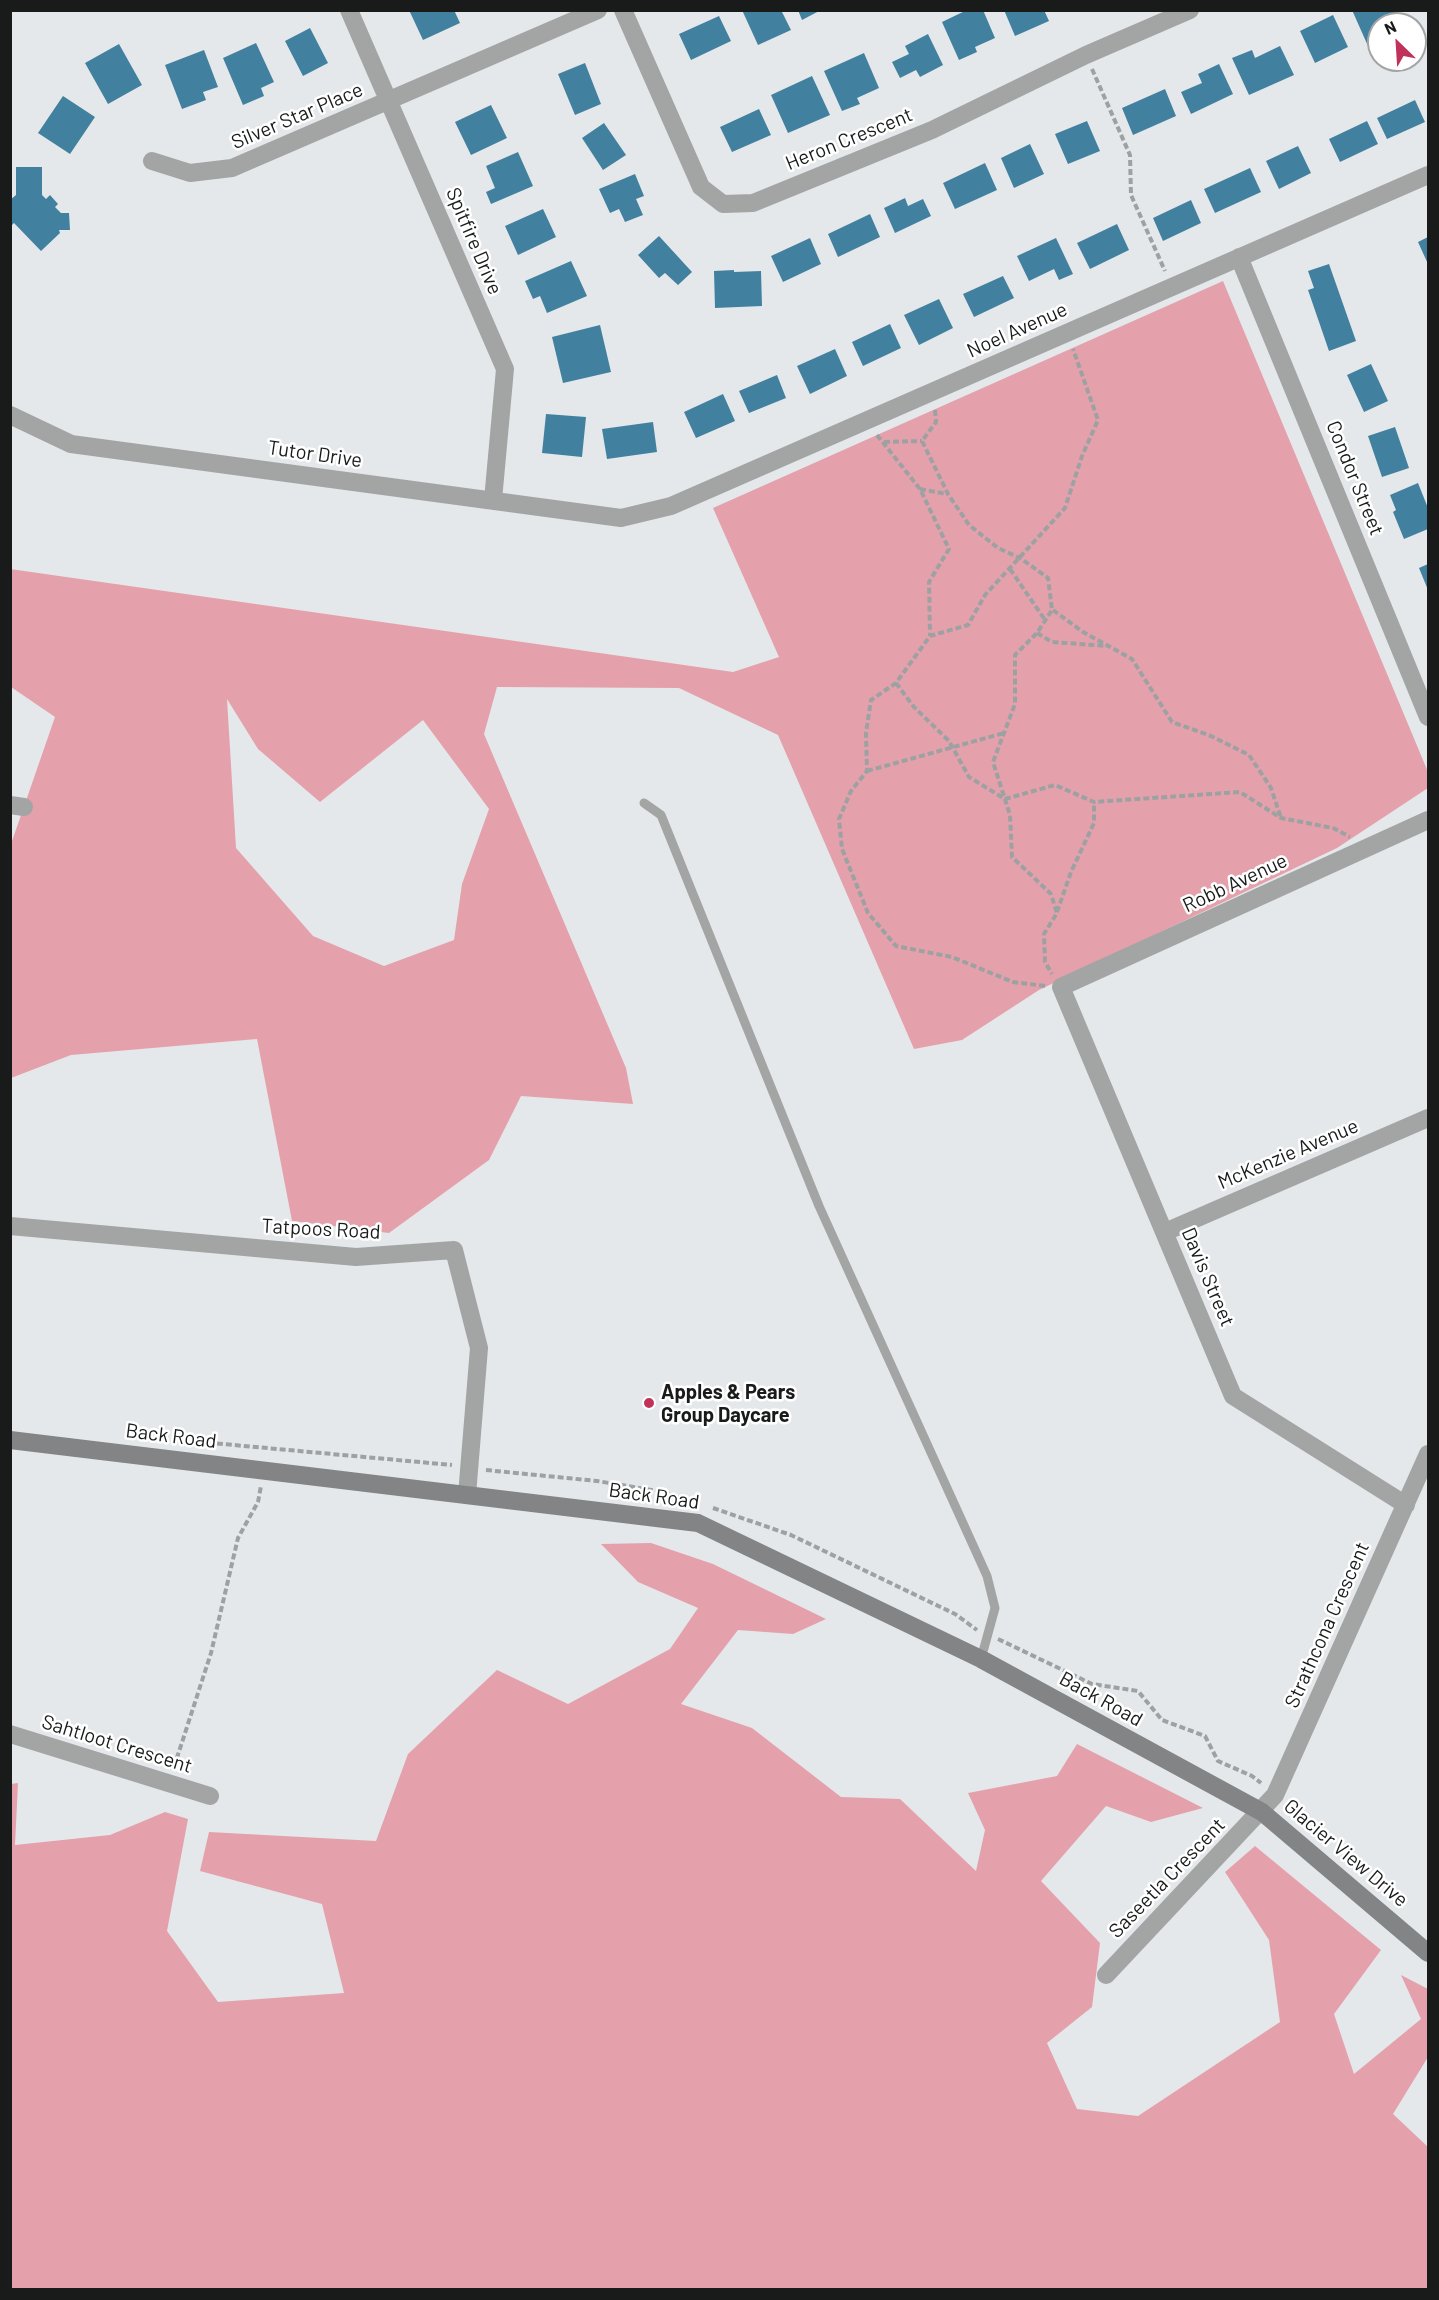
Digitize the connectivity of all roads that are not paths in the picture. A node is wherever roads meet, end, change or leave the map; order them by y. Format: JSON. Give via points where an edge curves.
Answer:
{"nodes":[{"id":1,"x":349,"y":10,"type":"edge"},
{"id":2,"x":598,"y":10,"type":"edge"},
{"id":3,"x":622,"y":10,"type":"edge"},
{"id":4,"x":1190,"y":10,"type":"edge"},
{"id":5,"x":389,"y":101,"type":"junction"},
{"id":6,"x":152,"y":161,"type":"dead end"},
{"id":7,"x":1428,"y":175,"type":"edge"},
{"id":8,"x":1239,"y":257,"type":"junction"},
{"id":9,"x":10,"y":415,"type":"edge"},
{"id":10,"x":492,"y":500,"type":"junction"},
{"id":11,"x":621,"y":518,"type":"joint"},
{"id":12,"x":1428,"y":717,"type":"edge"},
{"id":13,"x":644,"y":803,"type":"dead end"},
{"id":14,"x":1428,"y":820,"type":"edge"},
{"id":15,"x":1061,"y":987,"type":"joint"},
{"id":16,"x":1428,"y":1118,"type":"edge"},
{"id":17,"x":10,"y":1226,"type":"edge"},
{"id":18,"x":1165,"y":1232,"type":"junction"},
{"id":19,"x":10,"y":1440,"type":"edge"},
{"id":20,"x":1428,"y":1454,"type":"edge"},
{"id":21,"x":467,"y":1495,"type":"junction"},
{"id":22,"x":1406,"y":1505,"type":"junction"},
{"id":23,"x":981,"y":1659,"type":"junction"},
{"id":24,"x":10,"y":1734,"type":"edge"},
{"id":25,"x":210,"y":1796,"type":"dead end"},
{"id":26,"x":1262,"y":1812,"type":"junction"},
{"id":27,"x":1428,"y":1953,"type":"edge"},
{"id":28,"x":1106,"y":1975,"type":"dead end"}],
"edges":[{"from":1,"to":5,"type":"street","name":"Spitfire Drive"},
{"from":2,"to":5,"type":"street","name":"Silver Star Place"},
{"from":3,"to":4,"type":"street","name":"Heron Crescent","via":[[701,187],[723,204],[753,203],[911,139]]},
{"from":5,"to":6,"type":"street","name":"Silver Star Place","via":[[232,168],[190,173]]},
{"from":5,"to":10,"type":"street","name":"Spitfire Drive","via":[[505,369]]},
{"from":7,"to":8,"type":"street","name":"Noel Avenue"},
{"from":8,"to":11,"type":"street","name":"Noel Avenue","via":[[671,506]]},
{"from":8,"to":12,"type":"street","name":"Condor Street"},
{"from":9,"to":10,"type":"street","name":"Tutor Drive","via":[[71,444]]},
{"from":10,"to":11,"type":"street","name":"Tutor Drive"},
{"from":13,"to":23,"type":"lane","via":[[661,815],[819,1206],[987,1576],[995,1608]]},
{"from":14,"to":15,"type":"street","name":"Robb Avenue"},
{"from":15,"to":18,"type":"street","name":"Davis Street"},
{"from":16,"to":18,"type":"street","name":"McKenzie Avenue"},
{"from":17,"to":21,"type":"street","name":"Tatpoos Road","via":[[356,1257],[454,1250],[479,1348]]},
{"from":18,"to":22,"type":"street","name":"Davis Street","via":[[1233,1396]]},
{"from":19,"to":21,"type":"street","name":"Back Road"},
{"from":20,"to":22,"type":"street","name":"Strathcona Crescent"},
{"from":21,"to":23,"type":"street","name":"Back Road","via":[[698,1523]]},
{"from":22,"to":26,"type":"street","name":"Strathcona Crescent","via":[[1275,1795]]},
{"from":23,"to":26,"type":"street","name":"Back Road"},
{"from":24,"to":25,"type":"street","name":"Sahtloot Crescent"},
{"from":26,"to":27,"type":"street","name":"Glacier View Drive"},
{"from":26,"to":28,"type":"street","name":"Saseetla Crescent"}]}
